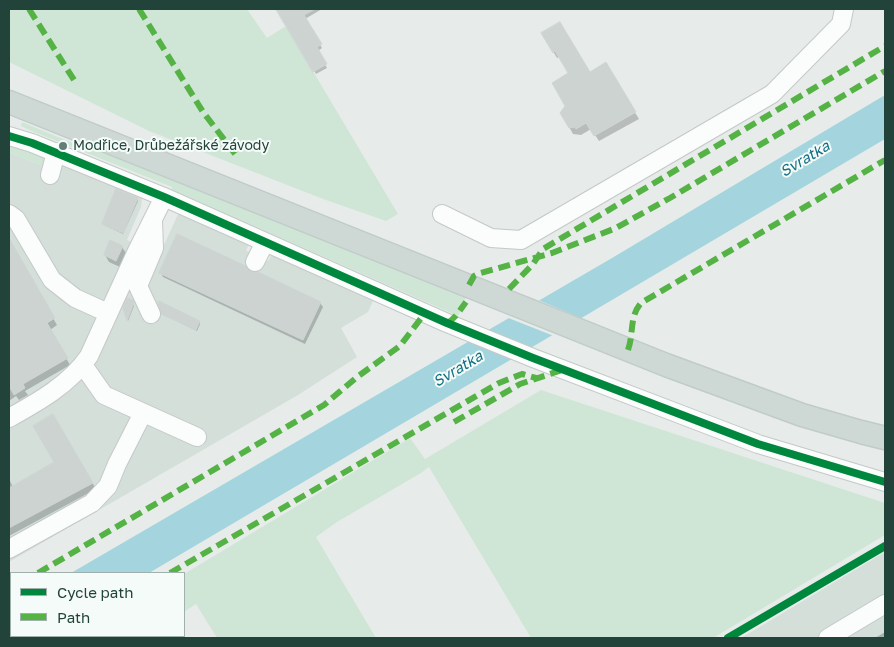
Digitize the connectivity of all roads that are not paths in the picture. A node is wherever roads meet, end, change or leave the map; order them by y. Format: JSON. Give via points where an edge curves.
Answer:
{"nodes":[{"id":1,"x":844,"y":9,"type":"edge"},
{"id":2,"x":9,"y":102,"type":"edge"},
{"id":3,"x":9,"y":136,"type":"edge"},
{"id":4,"x":56,"y":152,"type":"junction"},
{"id":5,"x":50,"y":176,"type":"dead end"},
{"id":6,"x":164,"y":197,"type":"junction"},
{"id":7,"x":9,"y":214,"type":"edge"},
{"id":8,"x":442,"y":214,"type":"dead end"},
{"id":9,"x":153,"y":218,"type":"junction"},
{"id":10,"x":265,"y":242,"type":"junction"},
{"id":11,"x":255,"y":262,"type":"dead end"},
{"id":12,"x":108,"y":314,"type":"junction"},
{"id":13,"x":151,"y":314,"type":"dead end"},
{"id":14,"x":83,"y":365,"type":"junction"},
{"id":15,"x":143,"y":413,"type":"junction"},
{"id":16,"x":9,"y":418,"type":"edge"},
{"id":17,"x":197,"y":437,"type":"dead end"},
{"id":18,"x":885,"y":438,"type":"edge"},
{"id":19,"x":885,"y":482,"type":"edge"},
{"id":20,"x":9,"y":549,"type":"edge"},
{"id":21,"x":885,"y":604,"type":"edge"},
{"id":22,"x":828,"y":638,"type":"edge"}],
"edges":[{"from":1,"to":8,"type":"street","via":[[841,24],[772,94],[521,240],[491,238]]},
{"from":2,"to":18,"type":"main road","via":[[751,397]]},
{"from":3,"to":4,"type":"street"},
{"from":4,"to":5,"type":"street"},
{"from":4,"to":6,"type":"street"},
{"from":6,"to":9,"type":"street"},
{"from":6,"to":10,"type":"street"},
{"from":7,"to":12,"type":"street","via":[[16,219],[52,280],[75,298]]},
{"from":9,"to":12,"type":"street"},
{"from":9,"to":13,"type":"street","via":[[154,248],[138,286]]},
{"from":10,"to":11,"type":"street"},
{"from":10,"to":19,"type":"street","via":[[533,358],[758,444]]},
{"from":12,"to":14,"type":"street"},
{"from":14,"to":15,"type":"street","via":[[104,395]]},
{"from":14,"to":16,"type":"street","via":[[65,382]]},
{"from":15,"to":17,"type":"street"},
{"from":15,"to":20,"type":"street","via":[[108,486],[92,503]]},
{"from":21,"to":22,"type":"street"}]}
